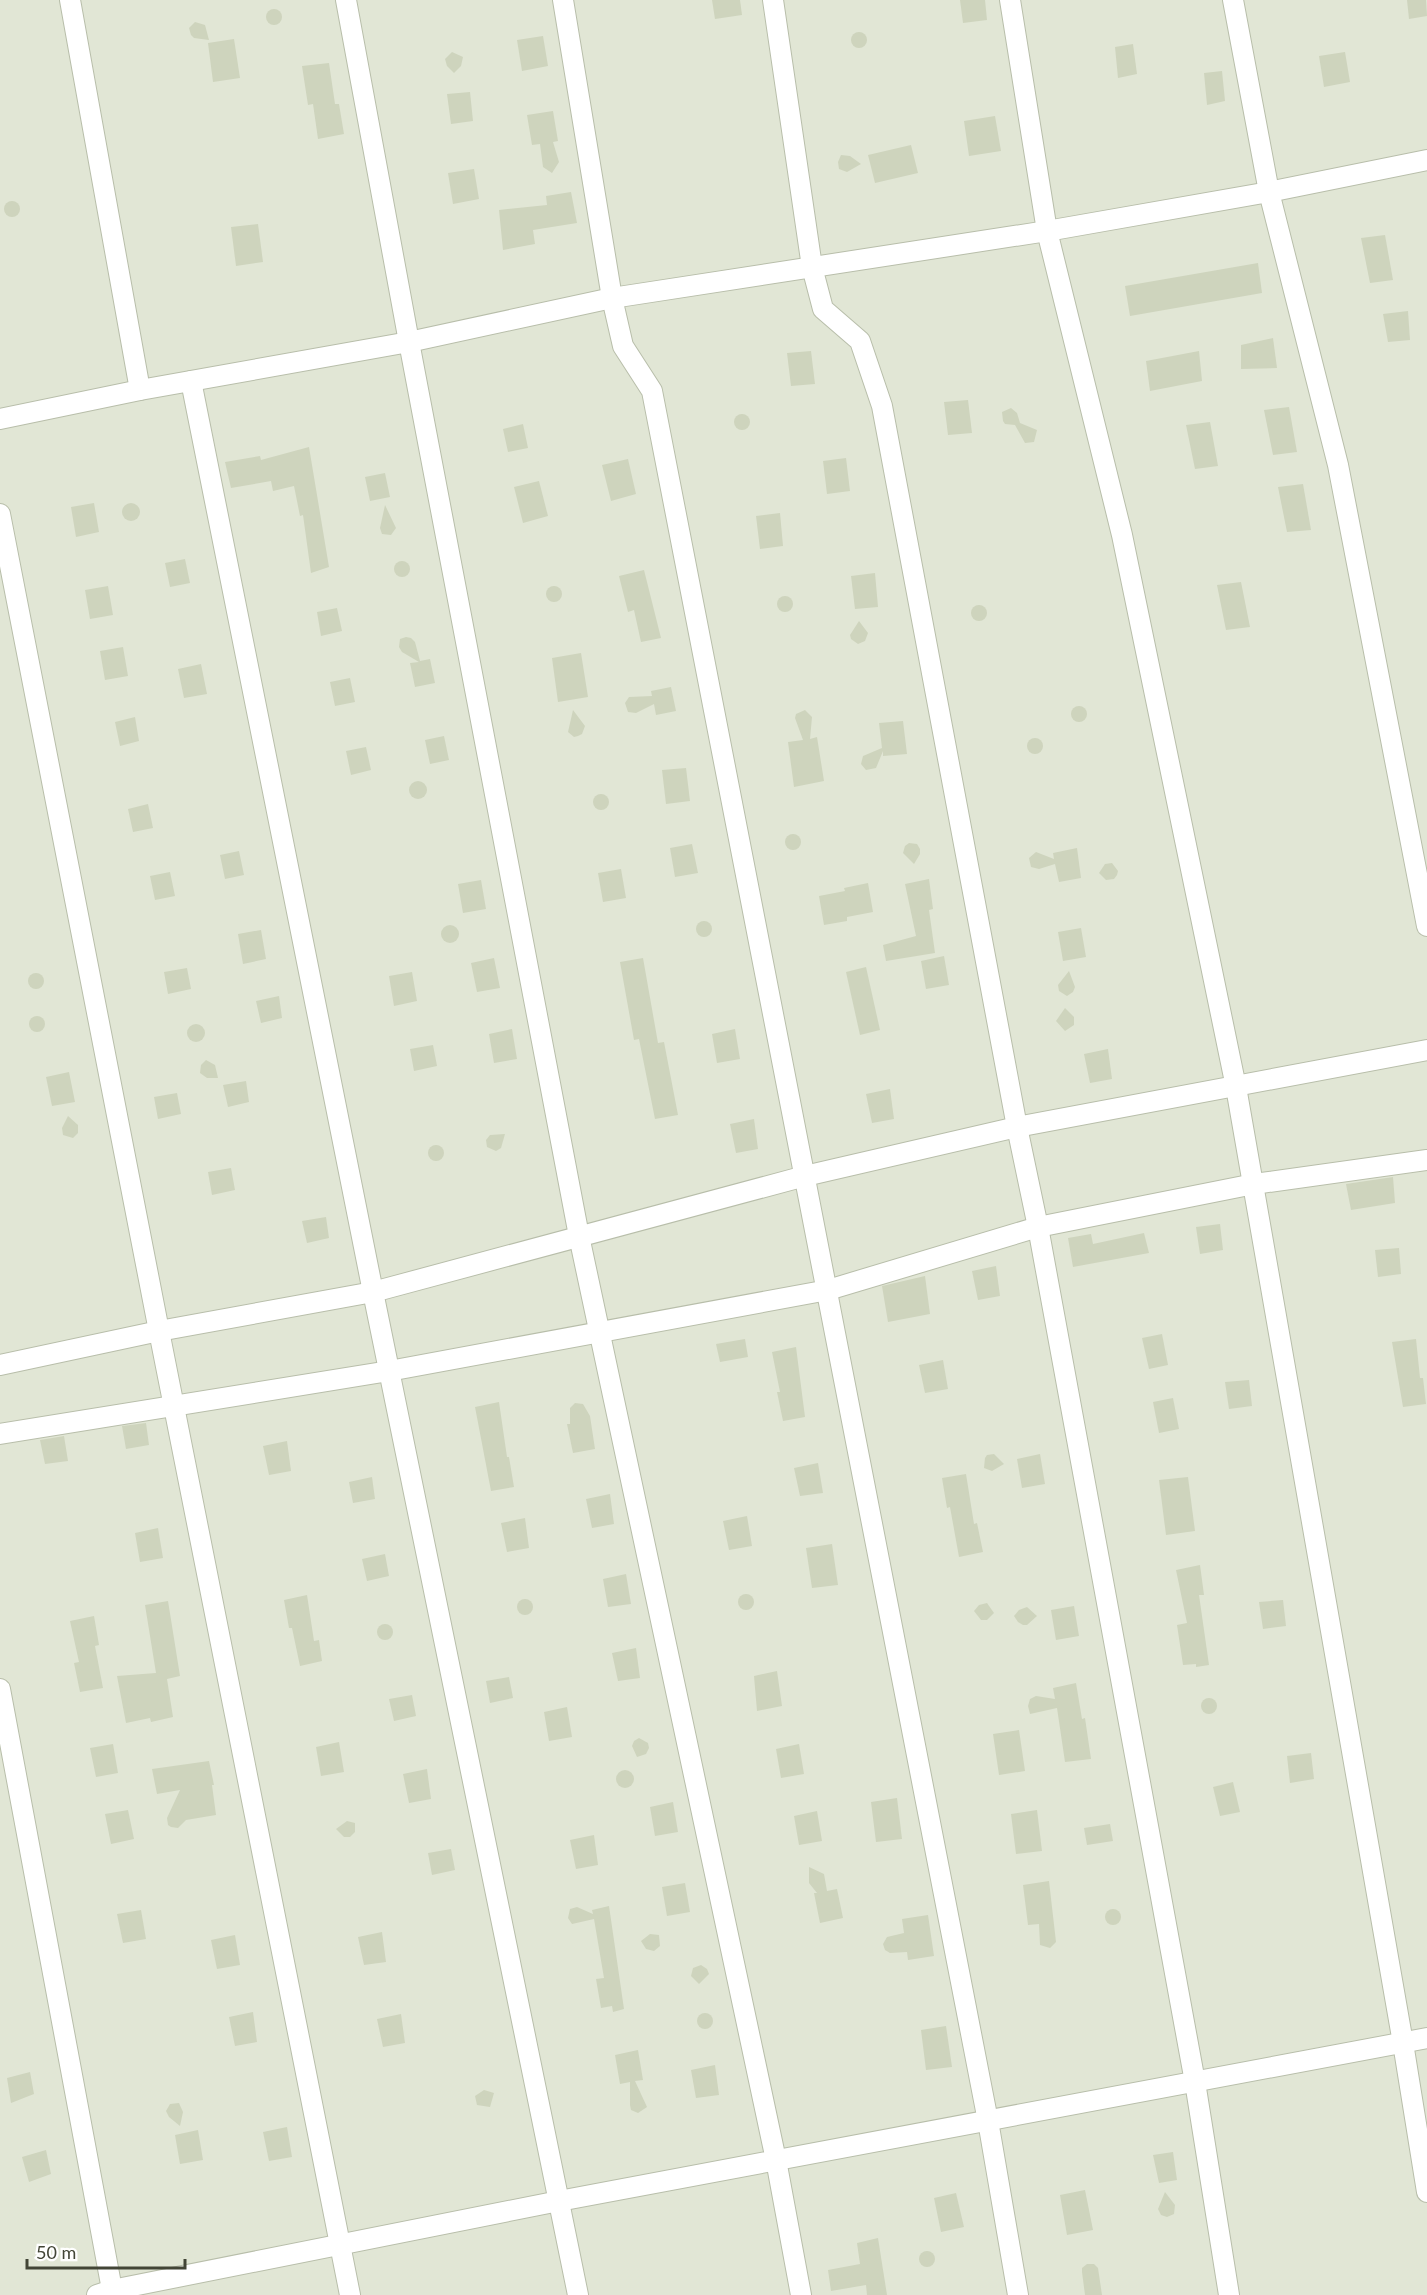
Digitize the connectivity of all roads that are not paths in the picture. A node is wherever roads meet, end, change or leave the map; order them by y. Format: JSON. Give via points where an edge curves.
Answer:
{"nodes":[{"id":1,"x":70,"y":0,"type":"edge"},
{"id":2,"x":346,"y":0,"type":"edge"},
{"id":3,"x":563,"y":0,"type":"edge"},
{"id":4,"x":773,"y":0,"type":"edge"},
{"id":5,"x":1010,"y":0,"type":"edge"},
{"id":6,"x":1233,"y":0,"type":"edge"},
{"id":7,"x":1427,"y":160,"type":"edge"},
{"id":8,"x":1269,"y":192,"type":"junction"},
{"id":9,"x":1047,"y":231,"type":"junction"},
{"id":10,"x":812,"y":267,"type":"junction"},
{"id":11,"x":612,"y":298,"type":"junction"},
{"id":12,"x":409,"y":342,"type":"junction"},
{"id":13,"x":191,"y":381,"type":"junction"},
{"id":14,"x":140,"y":390,"type":"junction"},
{"id":15,"x":0,"y":419,"type":"edge"},
{"id":16,"x":0,"y":514,"type":"edge"},
{"id":17,"x":1427,"y":926,"type":"edge"},
{"id":18,"x":1427,"y":1050,"type":"edge"},
{"id":19,"x":1236,"y":1087,"type":"junction"},
{"id":20,"x":1017,"y":1127,"type":"junction"},
{"id":21,"x":1427,"y":1160,"type":"edge"},
{"id":22,"x":806,"y":1176,"type":"junction"},
{"id":23,"x":1254,"y":1184,"type":"junction"},
{"id":24,"x":1038,"y":1227,"type":"junction"},
{"id":25,"x":579,"y":1236,"type":"junction"},
{"id":26,"x":828,"y":1290,"type":"junction"},
{"id":27,"x":373,"y":1292,"type":"junction"},
{"id":28,"x":159,"y":1331,"type":"junction"},
{"id":29,"x":598,"y":1332,"type":"junction"},
{"id":30,"x":0,"y":1365,"type":"edge"},
{"id":31,"x":389,"y":1371,"type":"junction"},
{"id":32,"x":174,"y":1407,"type":"junction"},
{"id":33,"x":0,"y":1434,"type":"edge"},
{"id":34,"x":0,"y":1689,"type":"edge"},
{"id":35,"x":1427,"y":2038,"type":"edge"},
{"id":36,"x":1403,"y":2043,"type":"junction"},
{"id":37,"x":1195,"y":2082,"type":"junction"},
{"id":38,"x":988,"y":2121,"type":"junction"},
{"id":39,"x":776,"y":2160,"type":"junction"},
{"id":40,"x":1427,"y":2192,"type":"edge"},
{"id":41,"x":559,"y":2201,"type":"junction"},
{"id":42,"x":340,"y":2243,"type":"junction"},
{"id":43,"x":107,"y":2293,"type":"edge"},
{"id":44,"x":350,"y":2295,"type":"edge"},
{"id":45,"x":578,"y":2295,"type":"edge"},
{"id":46,"x":801,"y":2295,"type":"edge"},
{"id":47,"x":1018,"y":2295,"type":"edge"},
{"id":48,"x":1229,"y":2295,"type":"edge"}],
"edges":[{"from":1,"to":14,"type":"street"},
{"from":2,"to":12,"type":"street"},
{"from":3,"to":11,"type":"street"},
{"from":4,"to":10,"type":"street"},
{"from":5,"to":9,"type":"street"},
{"from":6,"to":8,"type":"street"},
{"from":7,"to":8,"type":"street"},
{"from":8,"to":9,"type":"street"},
{"from":8,"to":17,"type":"street","via":[[1338,465]]},
{"from":9,"to":10,"type":"street"},
{"from":9,"to":19,"type":"street","via":[[1122,535]]},
{"from":10,"to":11,"type":"street"},
{"from":10,"to":20,"type":"street","via":[[823,309],[860,341],[882,406]]},
{"from":11,"to":12,"type":"street"},
{"from":11,"to":22,"type":"street","via":[[623,346],[652,391]]},
{"from":12,"to":13,"type":"street"},
{"from":12,"to":25,"type":"street"},
{"from":13,"to":14,"type":"street"},
{"from":13,"to":27,"type":"street"},
{"from":14,"to":15,"type":"street"},
{"from":16,"to":28,"type":"street"},
{"from":18,"to":19,"type":"street"},
{"from":19,"to":20,"type":"street"},
{"from":19,"to":23,"type":"street"},
{"from":20,"to":22,"type":"street"},
{"from":20,"to":24,"type":"street"},
{"from":21,"to":23,"type":"street"},
{"from":22,"to":25,"type":"street"},
{"from":22,"to":26,"type":"street"},
{"from":23,"to":24,"type":"street"},
{"from":23,"to":36,"type":"street"},
{"from":24,"to":26,"type":"street"},
{"from":24,"to":37,"type":"street"},
{"from":25,"to":27,"type":"street"},
{"from":25,"to":29,"type":"street"},
{"from":26,"to":29,"type":"street"},
{"from":26,"to":38,"type":"street"},
{"from":27,"to":28,"type":"street"},
{"from":27,"to":31,"type":"street"},
{"from":28,"to":30,"type":"street"},
{"from":28,"to":32,"type":"street"},
{"from":29,"to":31,"type":"street"},
{"from":29,"to":39,"type":"street"},
{"from":31,"to":32,"type":"street"},
{"from":31,"to":41,"type":"street"},
{"from":32,"to":33,"type":"street"},
{"from":32,"to":42,"type":"street"},
{"from":34,"to":43,"type":"street"},
{"from":35,"to":36,"type":"street"},
{"from":36,"to":37,"type":"street"},
{"from":36,"to":40,"type":"street"},
{"from":37,"to":38,"type":"street"},
{"from":37,"to":48,"type":"street"},
{"from":38,"to":39,"type":"street"},
{"from":38,"to":47,"type":"street"},
{"from":39,"to":41,"type":"street"},
{"from":39,"to":46,"type":"street"},
{"from":41,"to":42,"type":"street"},
{"from":41,"to":45,"type":"street"},
{"from":42,"to":43,"type":"street"},
{"from":42,"to":44,"type":"street"}]}
